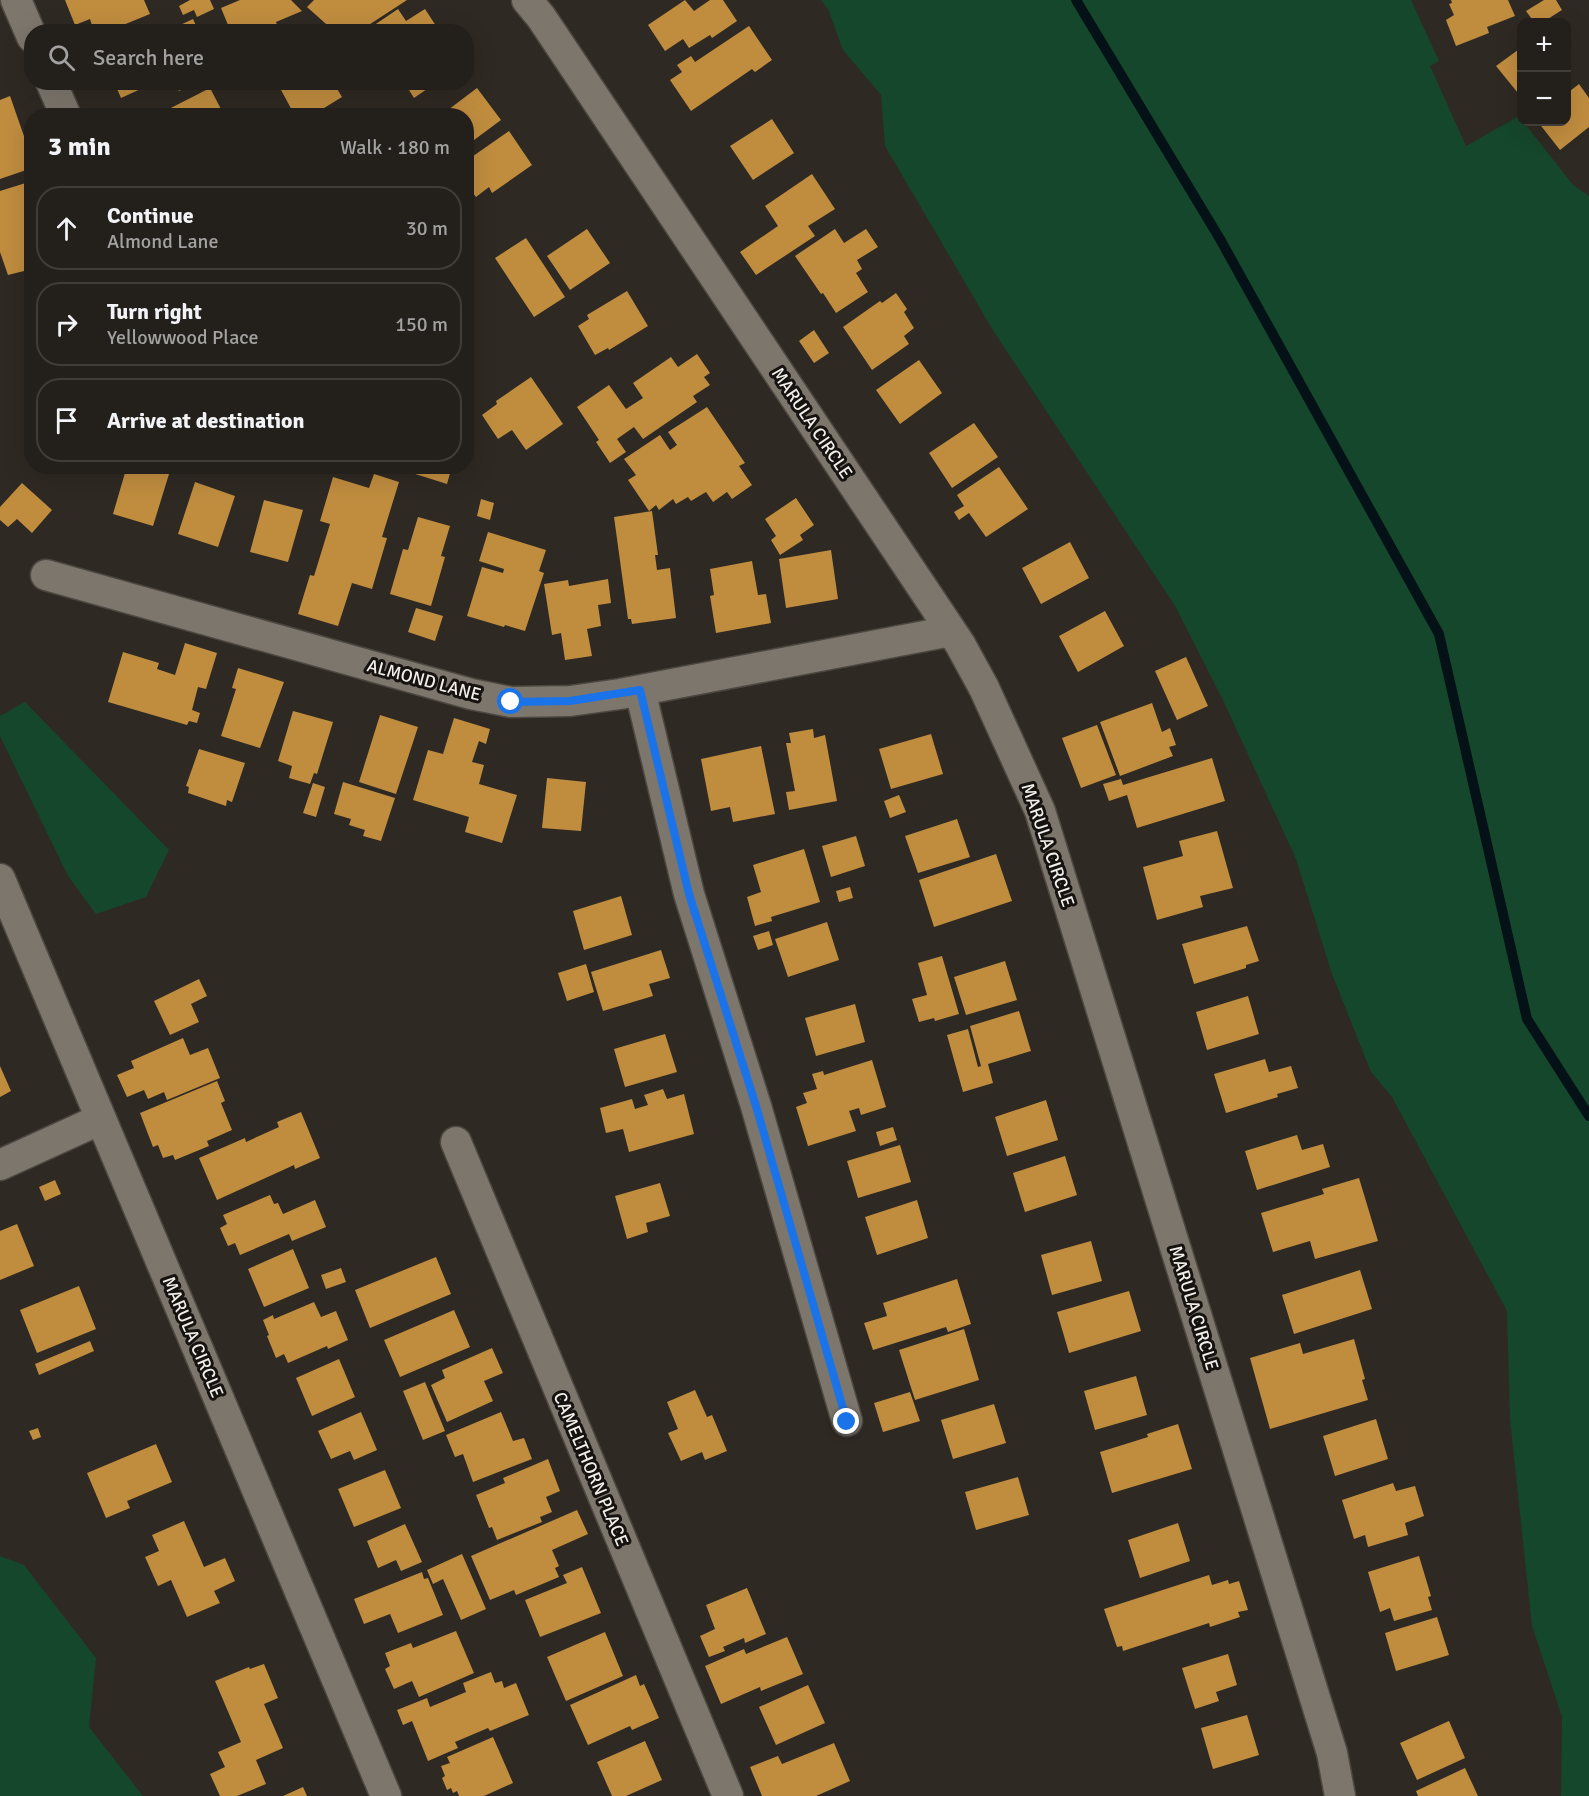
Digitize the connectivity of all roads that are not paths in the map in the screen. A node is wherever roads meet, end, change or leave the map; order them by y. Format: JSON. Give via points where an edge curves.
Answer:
{"nodes":[{"id":1,"x":16,"y":0,"type":"edge"},
{"id":2,"x":527,"y":0,"type":"edge"},
{"id":3,"x":26,"y":24,"type":"edge"},
{"id":4,"x":55,"y":90,"type":"edge"},
{"id":5,"x":62,"y":108,"type":"edge"},
{"id":6,"x":46,"y":575,"type":"dead end"},
{"id":7,"x":951,"y":631,"type":"junction"},
{"id":8,"x":640,"y":690,"type":"junction"},
{"id":9,"x":0,"y":879,"type":"edge"},
{"id":10,"x":101,"y":1119,"type":"junction"},
{"id":11,"x":456,"y":1142,"type":"dead end"},
{"id":12,"x":0,"y":1165,"type":"edge"},
{"id":13,"x":847,"y":1422,"type":"dead end"},
{"id":14,"x":386,"y":1796,"type":"edge"},
{"id":15,"x":729,"y":1796,"type":"edge"},
{"id":16,"x":1340,"y":1796,"type":"edge"}],
"edges":[{"from":1,"to":3,"type":"street"},
{"from":2,"to":7,"type":"street","name":"MARULA CIRCLE"},
{"from":4,"to":5,"type":"street"},
{"from":6,"to":8,"type":"street","name":"ALMOND LANE","via":[[511,702],[570,701]]},
{"from":7,"to":8,"type":"street","name":"ALMOND LANE"},
{"from":7,"to":16,"type":"street","name":"MARULA CIRCLE","via":[[984,688],[1040,811],[1329,1742]]},
{"from":8,"to":13,"type":"street","via":[[689,894],[756,1106]]},
{"from":9,"to":10,"type":"street","name":"MARULA CIRCLE"},
{"from":10,"to":12,"type":"street"},
{"from":10,"to":14,"type":"street","name":"MARULA CIRCLE"},
{"from":11,"to":15,"type":"street","name":"CAMELTHORN PLACE"}]}
